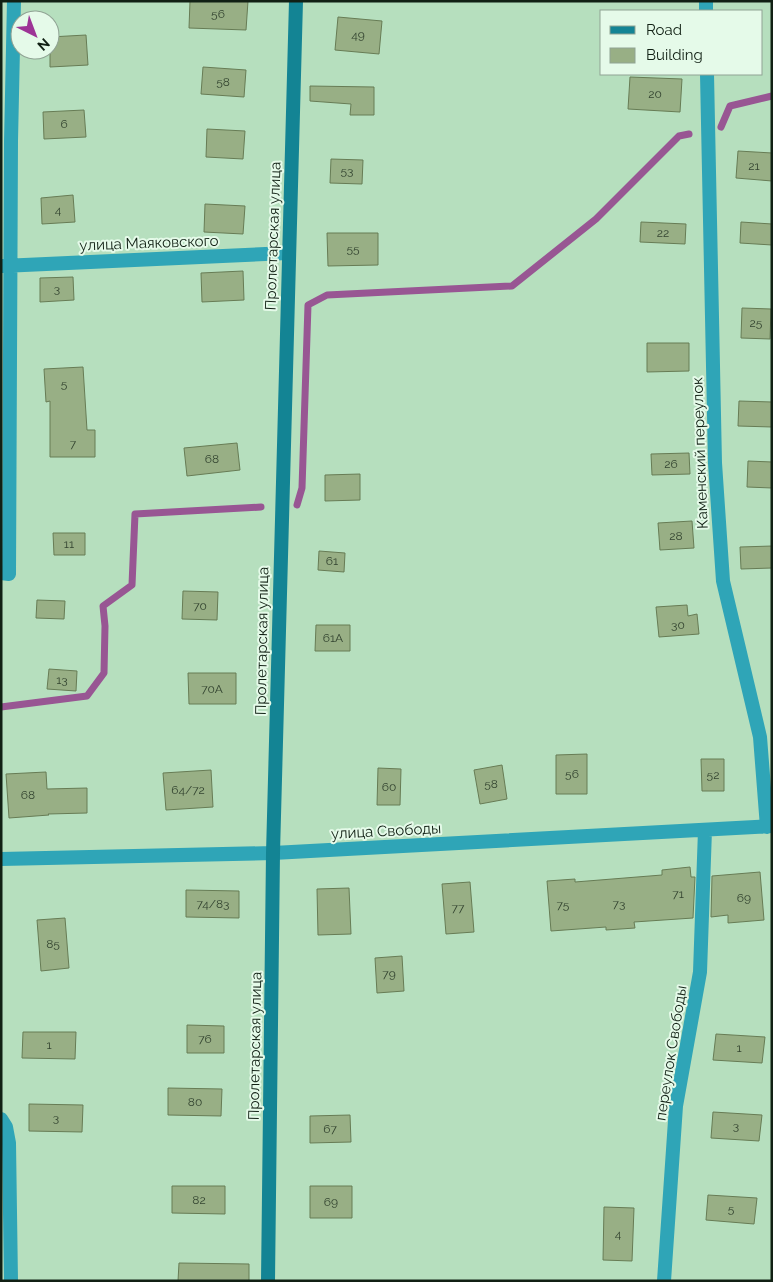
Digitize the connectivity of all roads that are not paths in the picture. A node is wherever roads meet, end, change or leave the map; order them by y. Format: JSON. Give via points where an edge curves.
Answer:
{"nodes":[{"id":1,"x":14,"y":1,"type":"edge"},
{"id":2,"x":296,"y":1,"type":"edge"},
{"id":3,"x":707,"y":75,"type":"edge"},
{"id":4,"x":6,"y":141,"type":"edge"},
{"id":5,"x":288,"y":254,"type":"junction"},
{"id":6,"x":6,"y":266,"type":"edge"},
{"id":7,"x":1,"y":574,"type":"edge"},
{"id":8,"x":769,"y":827,"type":"edge"},
{"id":9,"x":705,"y":830,"type":"junction"},
{"id":10,"x":273,"y":853,"type":"junction"},
{"id":11,"x":1,"y":860,"type":"edge"},
{"id":12,"x":1,"y":1119,"type":"edge"},
{"id":13,"x":11,"y":1281,"type":"edge"},
{"id":14,"x":268,"y":1281,"type":"edge"},
{"id":15,"x":664,"y":1281,"type":"edge"}],
"edges":[{"from":1,"to":4,"type":"street"},
{"from":2,"to":5,"type":"main road","name":"Пролетарская улица"},
{"from":3,"to":8,"type":"street","name":"Каменский переулок","via":[[715,463],[723,581],[760,737]]},
{"from":4,"to":6,"type":"street"},
{"from":5,"to":6,"type":"street","name":"улица Маяковского"},
{"from":5,"to":10,"type":"main road","name":"Пролетарская улица"},
{"from":6,"to":7,"type":"street","via":[[9,574]]},
{"from":8,"to":9,"type":"street","name":"улица Свободы"},
{"from":9,"to":10,"type":"street","name":"улица Свободы"},
{"from":9,"to":15,"type":"street","name":"переулок Свободы","via":[[700,972],[676,1106]]},
{"from":10,"to":11,"type":"street","name":"улица Свободы"},
{"from":10,"to":14,"type":"main road","name":"Пролетарская улица"},
{"from":12,"to":13,"type":"street","via":[[6,1126],[9,1143]]}]}
